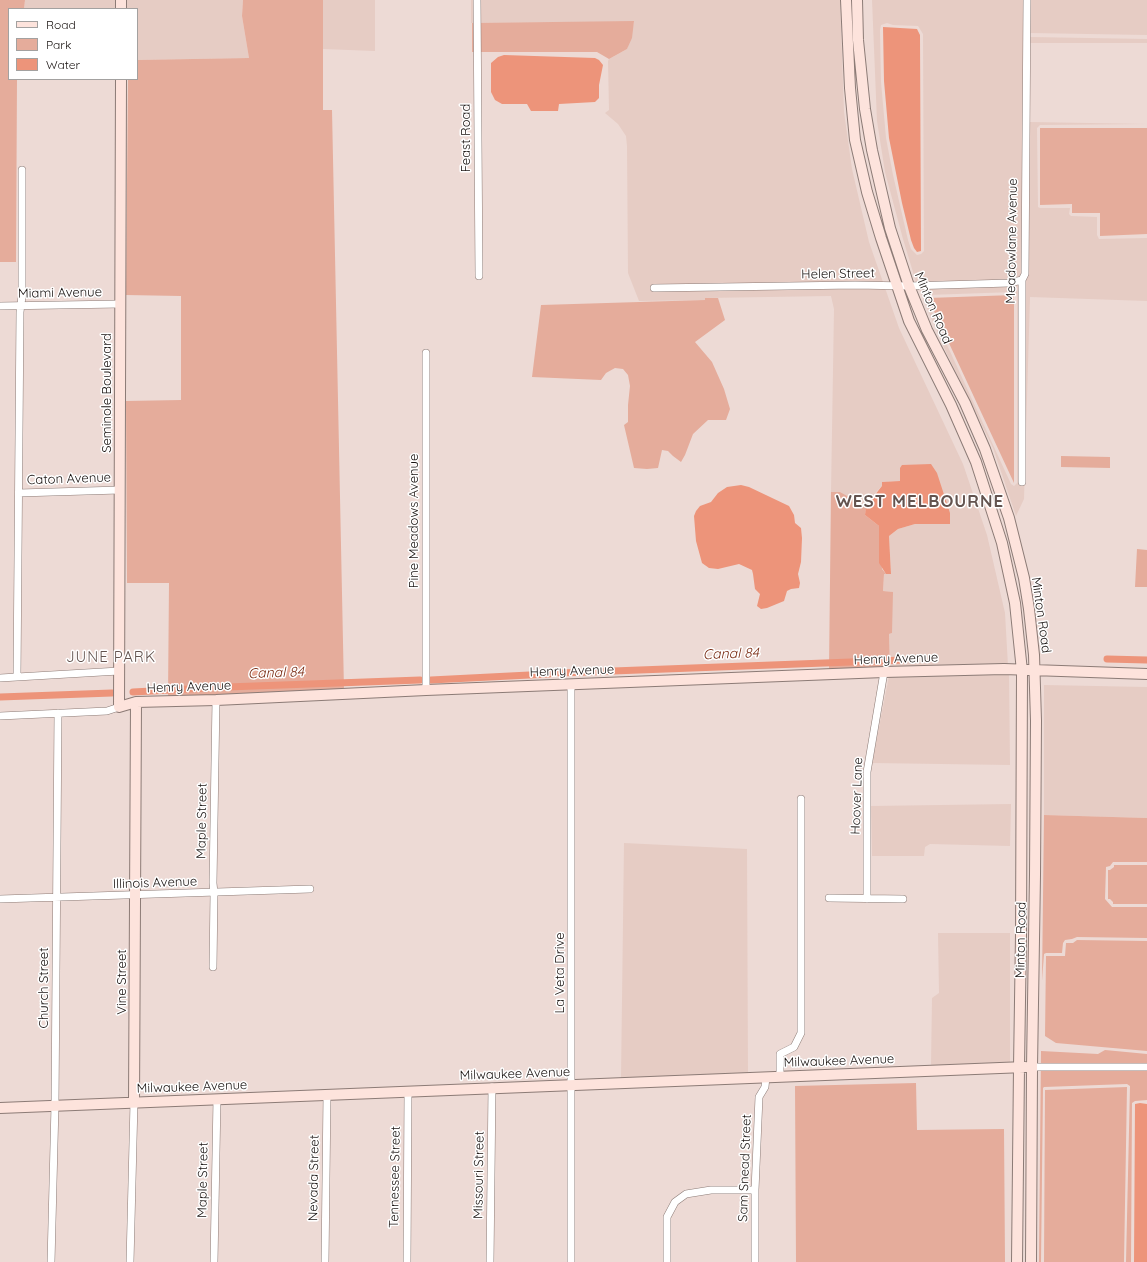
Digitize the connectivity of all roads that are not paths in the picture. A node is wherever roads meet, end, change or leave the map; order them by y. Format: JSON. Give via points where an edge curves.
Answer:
{"nodes":[{"id":1,"x":477,"y":0,"type":"edge"},
{"id":2,"x":846,"y":0,"type":"edge"},
{"id":3,"x":857,"y":0,"type":"edge"},
{"id":4,"x":1026,"y":0,"type":"edge"},
{"id":5,"x":121,"y":80,"type":"edge"},
{"id":6,"x":22,"y":170,"type":"dead end"},
{"id":7,"x":479,"y":276,"type":"dead end"},
{"id":8,"x":1022,"y":280,"type":"junction"},
{"id":9,"x":897,"y":285,"type":"junction"},
{"id":10,"x":909,"y":286,"type":"junction"},
{"id":11,"x":654,"y":288,"type":"dead end"},
{"id":12,"x":120,"y":304,"type":"junction"},
{"id":13,"x":22,"y":305,"type":"junction"},
{"id":14,"x":0,"y":306,"type":"edge"},
{"id":15,"x":426,"y":353,"type":"dead end"},
{"id":16,"x":984,"y":448,"type":"junction"},
{"id":17,"x":974,"y":457,"type":"junction"},
{"id":18,"x":1022,"y":482,"type":"dead end"},
{"id":19,"x":120,"y":490,"type":"junction"},
{"id":20,"x":19,"y":493,"type":"junction"},
{"id":21,"x":119,"y":671,"type":"junction"},
{"id":22,"x":1022,"y":671,"type":"junction"},
{"id":23,"x":1035,"y":671,"type":"junction"},
{"id":24,"x":884,"y":672,"type":"junction"},
{"id":25,"x":1147,"y":674,"type":"edge"},
{"id":26,"x":17,"y":677,"type":"junction"},
{"id":27,"x":0,"y":678,"type":"edge"},
{"id":28,"x":571,"y":685,"type":"junction"},
{"id":29,"x":426,"y":690,"type":"junction"},
{"id":30,"x":216,"y":700,"type":"junction"},
{"id":31,"x":136,"y":702,"type":"junction"},
{"id":32,"x":119,"y":707,"type":"junction"},
{"id":33,"x":58,"y":713,"type":"junction"},
{"id":34,"x":0,"y":716,"type":"edge"},
{"id":35,"x":801,"y":799,"type":"dead end"},
{"id":36,"x":310,"y":889,"type":"dead end"},
{"id":37,"x":214,"y":893,"type":"junction"},
{"id":38,"x":136,"y":895,"type":"junction"},
{"id":39,"x":56,"y":898,"type":"junction"},
{"id":40,"x":829,"y":898,"type":"dead end"},
{"id":41,"x":903,"y":898,"type":"dead end"},
{"id":42,"x":0,"y":899,"type":"edge"},
{"id":43,"x":867,"y":899,"type":"junction"},
{"id":44,"x":213,"y":967,"type":"dead end"},
{"id":45,"x":1018,"y":1067,"type":"junction"},
{"id":46,"x":1032,"y":1067,"type":"junction"},
{"id":47,"x":1147,"y":1067,"type":"edge"},
{"id":48,"x":780,"y":1076,"type":"junction"},
{"id":49,"x":766,"y":1077,"type":"junction"},
{"id":50,"x":572,"y":1085,"type":"junction"},
{"id":51,"x":492,"y":1087,"type":"junction"},
{"id":52,"x":408,"y":1092,"type":"junction"},
{"id":53,"x":326,"y":1095,"type":"junction"},
{"id":54,"x":217,"y":1099,"type":"junction"},
{"id":55,"x":134,"y":1102,"type":"junction"},
{"id":56,"x":55,"y":1105,"type":"junction"},
{"id":57,"x":0,"y":1108,"type":"edge"},
{"id":58,"x":755,"y":1190,"type":"junction"},
{"id":59,"x":51,"y":1262,"type":"edge"},
{"id":60,"x":130,"y":1262,"type":"edge"},
{"id":61,"x":214,"y":1262,"type":"edge"},
{"id":62,"x":325,"y":1262,"type":"edge"},
{"id":63,"x":406,"y":1262,"type":"edge"},
{"id":64,"x":490,"y":1262,"type":"edge"},
{"id":65,"x":571,"y":1262,"type":"edge"},
{"id":66,"x":666,"y":1262,"type":"edge"},
{"id":67,"x":755,"y":1262,"type":"edge"},
{"id":68,"x":1017,"y":1262,"type":"edge"},
{"id":69,"x":1031,"y":1262,"type":"edge"}],
"edges":[{"from":1,"to":7,"type":"street","name":"Feast Road"},
{"from":2,"to":9,"type":"street","name":"Minton Road","via":[[855,140],[867,192]]},
{"from":3,"to":10,"type":"street","name":"Minton Road","via":[[858,40],[872,150],[890,228]]},
{"from":4,"to":8,"type":"street","name":"Meadowlane Avenue","via":[[1025,274]]},
{"from":5,"to":12,"type":"street","name":"Seminole Boulevard"},
{"from":6,"to":13,"type":"street"},
{"from":8,"to":10,"type":"street","name":"Helen Street","via":[[1009,283]]},
{"from":8,"to":18,"type":"street","name":"Meadowlane Avenue"},
{"from":9,"to":10,"type":"street","name":"Helen Street"},
{"from":9,"to":11,"type":"street","name":"Helen Street"},
{"from":9,"to":17,"type":"street","name":"Minton Road","via":[[909,321]]},
{"from":10,"to":16,"type":"street","name":"Minton Road","via":[[927,330],[965,403]]},
{"from":12,"to":13,"type":"street","name":"Miami Avenue"},
{"from":12,"to":19,"type":"street","name":"Seminole Boulevard"},
{"from":13,"to":14,"type":"street","name":"Miami Avenue"},
{"from":13,"to":20,"type":"street"},
{"from":15,"to":29,"type":"street","name":"Pine Meadows Avenue"},
{"from":16,"to":17,"type":"street"},
{"from":16,"to":23,"type":"street","name":"Minton Road","via":[[1009,518],[1024,578]]},
{"from":17,"to":22,"type":"street","name":"Minton Road","via":[[1002,543],[1015,603]]},
{"from":19,"to":20,"type":"street","name":"Caton Avenue"},
{"from":19,"to":21,"type":"street","name":"Seminole Boulevard"},
{"from":20,"to":26,"type":"street"},
{"from":21,"to":26,"type":"street"},
{"from":21,"to":32,"type":"street","name":"Seminole Boulevard"},
{"from":22,"to":23,"type":"street","name":"Henry Avenue"},
{"from":22,"to":24,"type":"street","name":"Henry Avenue","via":[[1004,669]]},
{"from":22,"to":45,"type":"street","name":"Minton Road"},
{"from":23,"to":25,"type":"street","name":"Henry Avenue"},
{"from":23,"to":46,"type":"street","name":"Minton Road"},
{"from":24,"to":28,"type":"street","name":"Henry Avenue"},
{"from":24,"to":43,"type":"street","name":"Hoover Lane","via":[[867,772]]},
{"from":26,"to":27,"type":"street"},
{"from":28,"to":29,"type":"street","name":"Henry Avenue"},
{"from":28,"to":50,"type":"street","name":"La Veta Drive"},
{"from":29,"to":30,"type":"street","name":"Henry Avenue"},
{"from":30,"to":31,"type":"street","name":"Henry Avenue"},
{"from":30,"to":37,"type":"street","name":"Maple Street"},
{"from":31,"to":32,"type":"street","name":"Henry Avenue"},
{"from":31,"to":38,"type":"street","name":"Vine Street"},
{"from":32,"to":33,"type":"street","name":"Henry Avenue","via":[[107,711]]},
{"from":33,"to":34,"type":"street","name":"Henry Avenue"},
{"from":33,"to":39,"type":"street","name":"Church Street"},
{"from":35,"to":48,"type":"street","via":[[801,1033],[794,1047],[780,1054]]},
{"from":36,"to":37,"type":"street","name":"Illinois Avenue"},
{"from":37,"to":38,"type":"street","name":"Illinois Avenue"},
{"from":37,"to":44,"type":"street","name":"Maple Street"},
{"from":38,"to":39,"type":"street","name":"Illinois Avenue"},
{"from":38,"to":55,"type":"street","name":"Vine Street"},
{"from":39,"to":42,"type":"street","name":"Illinois Avenue"},
{"from":39,"to":56,"type":"street","name":"Church Street"},
{"from":40,"to":43,"type":"street"},
{"from":41,"to":43,"type":"street"},
{"from":45,"to":46,"type":"street","name":"Milwaukee Avenue"},
{"from":45,"to":48,"type":"street","name":"Milwaukee Avenue"},
{"from":45,"to":68,"type":"street","name":"Minton Road"},
{"from":46,"to":47,"type":"street"},
{"from":46,"to":69,"type":"street","name":"Minton Road"},
{"from":48,"to":49,"type":"street","name":"Milwaukee Avenue"},
{"from":49,"to":50,"type":"street","name":"Milwaukee Avenue"},
{"from":49,"to":58,"type":"street","name":"Sam Snead Street","via":[[765,1087],[759,1097]]},
{"from":50,"to":51,"type":"street","name":"Milwaukee Avenue"},
{"from":50,"to":65,"type":"street","name":"La Veta Drive"},
{"from":51,"to":52,"type":"street","name":"Milwaukee Avenue"},
{"from":51,"to":64,"type":"street","name":"Missouri Street"},
{"from":52,"to":53,"type":"street","name":"Milwaukee Avenue"},
{"from":52,"to":63,"type":"street","name":"Tennessee Street"},
{"from":53,"to":54,"type":"street","name":"Milwaukee Avenue"},
{"from":53,"to":62,"type":"street","name":"Nevada Street"},
{"from":54,"to":55,"type":"street","name":"Milwaukee Avenue"},
{"from":54,"to":61,"type":"street","name":"Maple Street"},
{"from":55,"to":56,"type":"street","name":"Milwaukee Avenue"},
{"from":55,"to":60,"type":"street","name":"Vine Street"},
{"from":56,"to":57,"type":"street","name":"Milwaukee Avenue"},
{"from":56,"to":59,"type":"street","name":"Church Street"},
{"from":58,"to":66,"type":"street","via":[[711,1190],[686,1194],[674,1202],[667,1217]]},
{"from":58,"to":67,"type":"street","name":"Sam Snead Street"}]}
